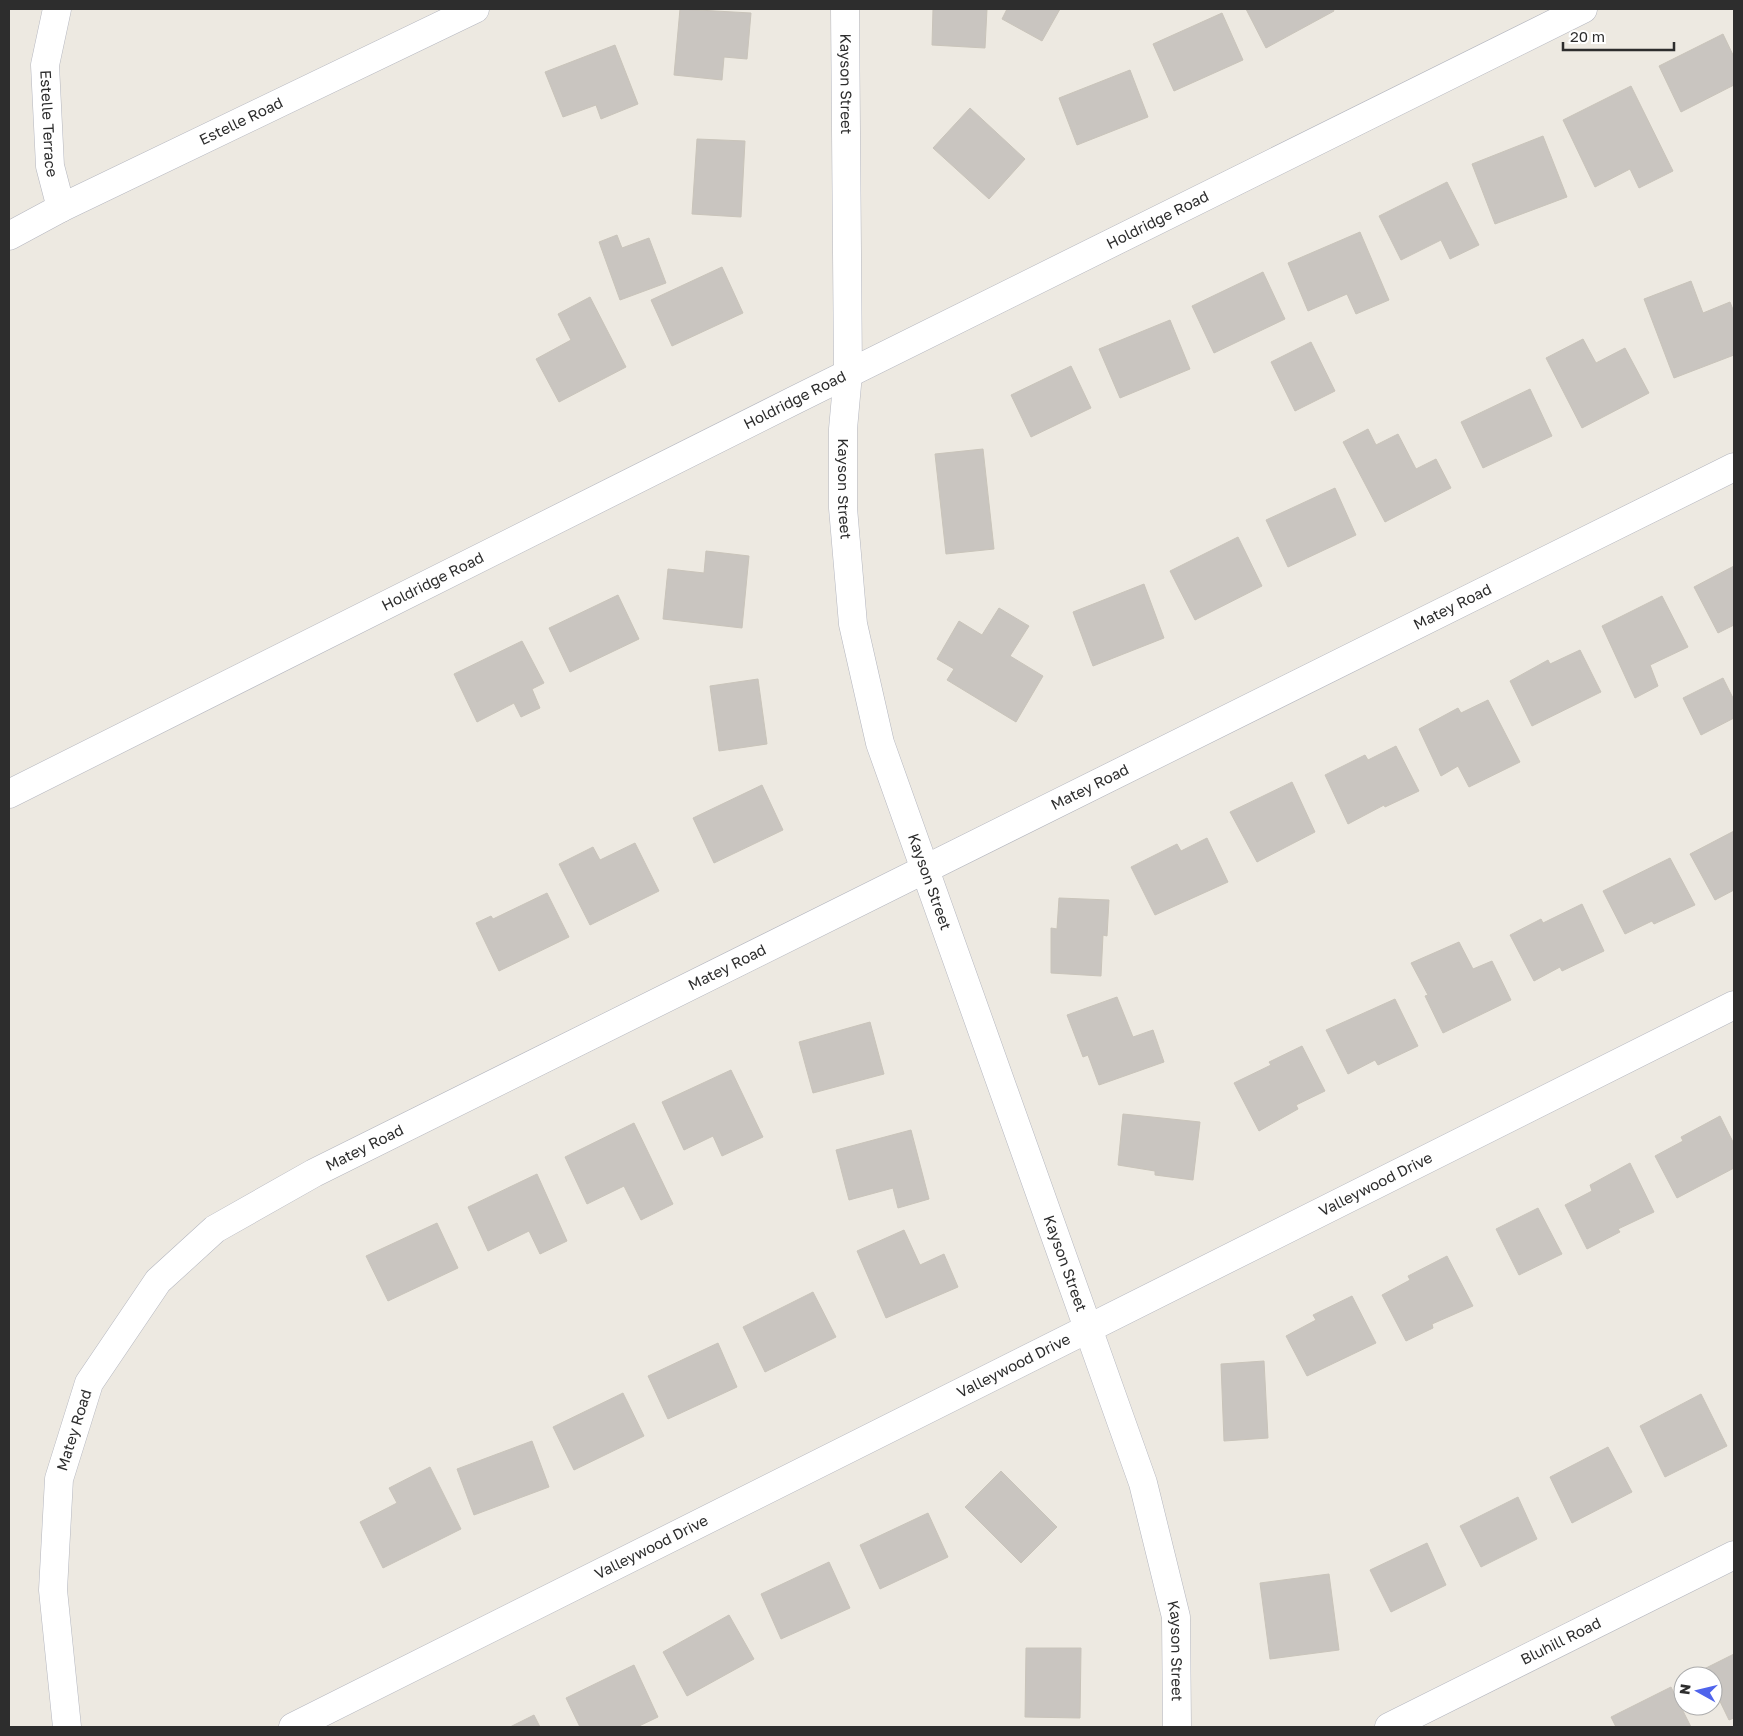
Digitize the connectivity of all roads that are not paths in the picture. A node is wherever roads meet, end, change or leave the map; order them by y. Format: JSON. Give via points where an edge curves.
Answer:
{"nodes":[{"id":1,"x":57,"y":9,"type":"edge"},
{"id":2,"x":475,"y":9,"type":"edge"},
{"id":3,"x":845,"y":9,"type":"edge"},
{"id":4,"x":1583,"y":9,"type":"edge"},
{"id":5,"x":61,"y":208,"type":"junction"},
{"id":6,"x":9,"y":236,"type":"edge"},
{"id":7,"x":848,"y":374,"type":"junction"},
{"id":8,"x":1734,"y":467,"type":"edge"},
{"id":9,"x":9,"y":794,"type":"edge"},
{"id":10,"x":924,"y":872,"type":"junction"},
{"id":11,"x":1734,"y":1005,"type":"edge"},
{"id":12,"x":1088,"y":1330,"type":"junction"},
{"id":13,"x":1734,"y":1555,"type":"edge"},
{"id":14,"x":67,"y":1727,"type":"edge"},
{"id":15,"x":293,"y":1727,"type":"edge"},
{"id":16,"x":1177,"y":1727,"type":"edge"},
{"id":17,"x":1389,"y":1727,"type":"edge"}],
"edges":[{"from":1,"to":5,"type":"street","name":"Estelle Terrace","via":[[45,64],[50,166]]},
{"from":2,"to":5,"type":"street","name":"Estelle Road"},
{"from":3,"to":7,"type":"street","name":"Kayson Street"},
{"from":4,"to":7,"type":"street","name":"Holdridge Road"},
{"from":5,"to":6,"type":"street","name":"Estelle Road"},
{"from":7,"to":9,"type":"street","name":"Holdridge Road"},
{"from":7,"to":10,"type":"street","name":"Kayson Street","via":[[843,429],[844,508],[853,624],[880,743]]},
{"from":8,"to":10,"type":"street","name":"Matey Road"},
{"from":10,"to":12,"type":"street","name":"Kayson Street"},
{"from":10,"to":14,"type":"street","name":"Matey Road","via":[[314,1173],[215,1230],[158,1281],[89,1383],[59,1479],[53,1590]]},
{"from":11,"to":12,"type":"street","name":"Valleywood Drive"},
{"from":12,"to":15,"type":"street","name":"Valleywood Drive"},
{"from":12,"to":16,"type":"street","name":"Kayson Street","via":[[1143,1483],[1176,1617]]},
{"from":13,"to":17,"type":"street","name":"Bluhill Road"}]}
